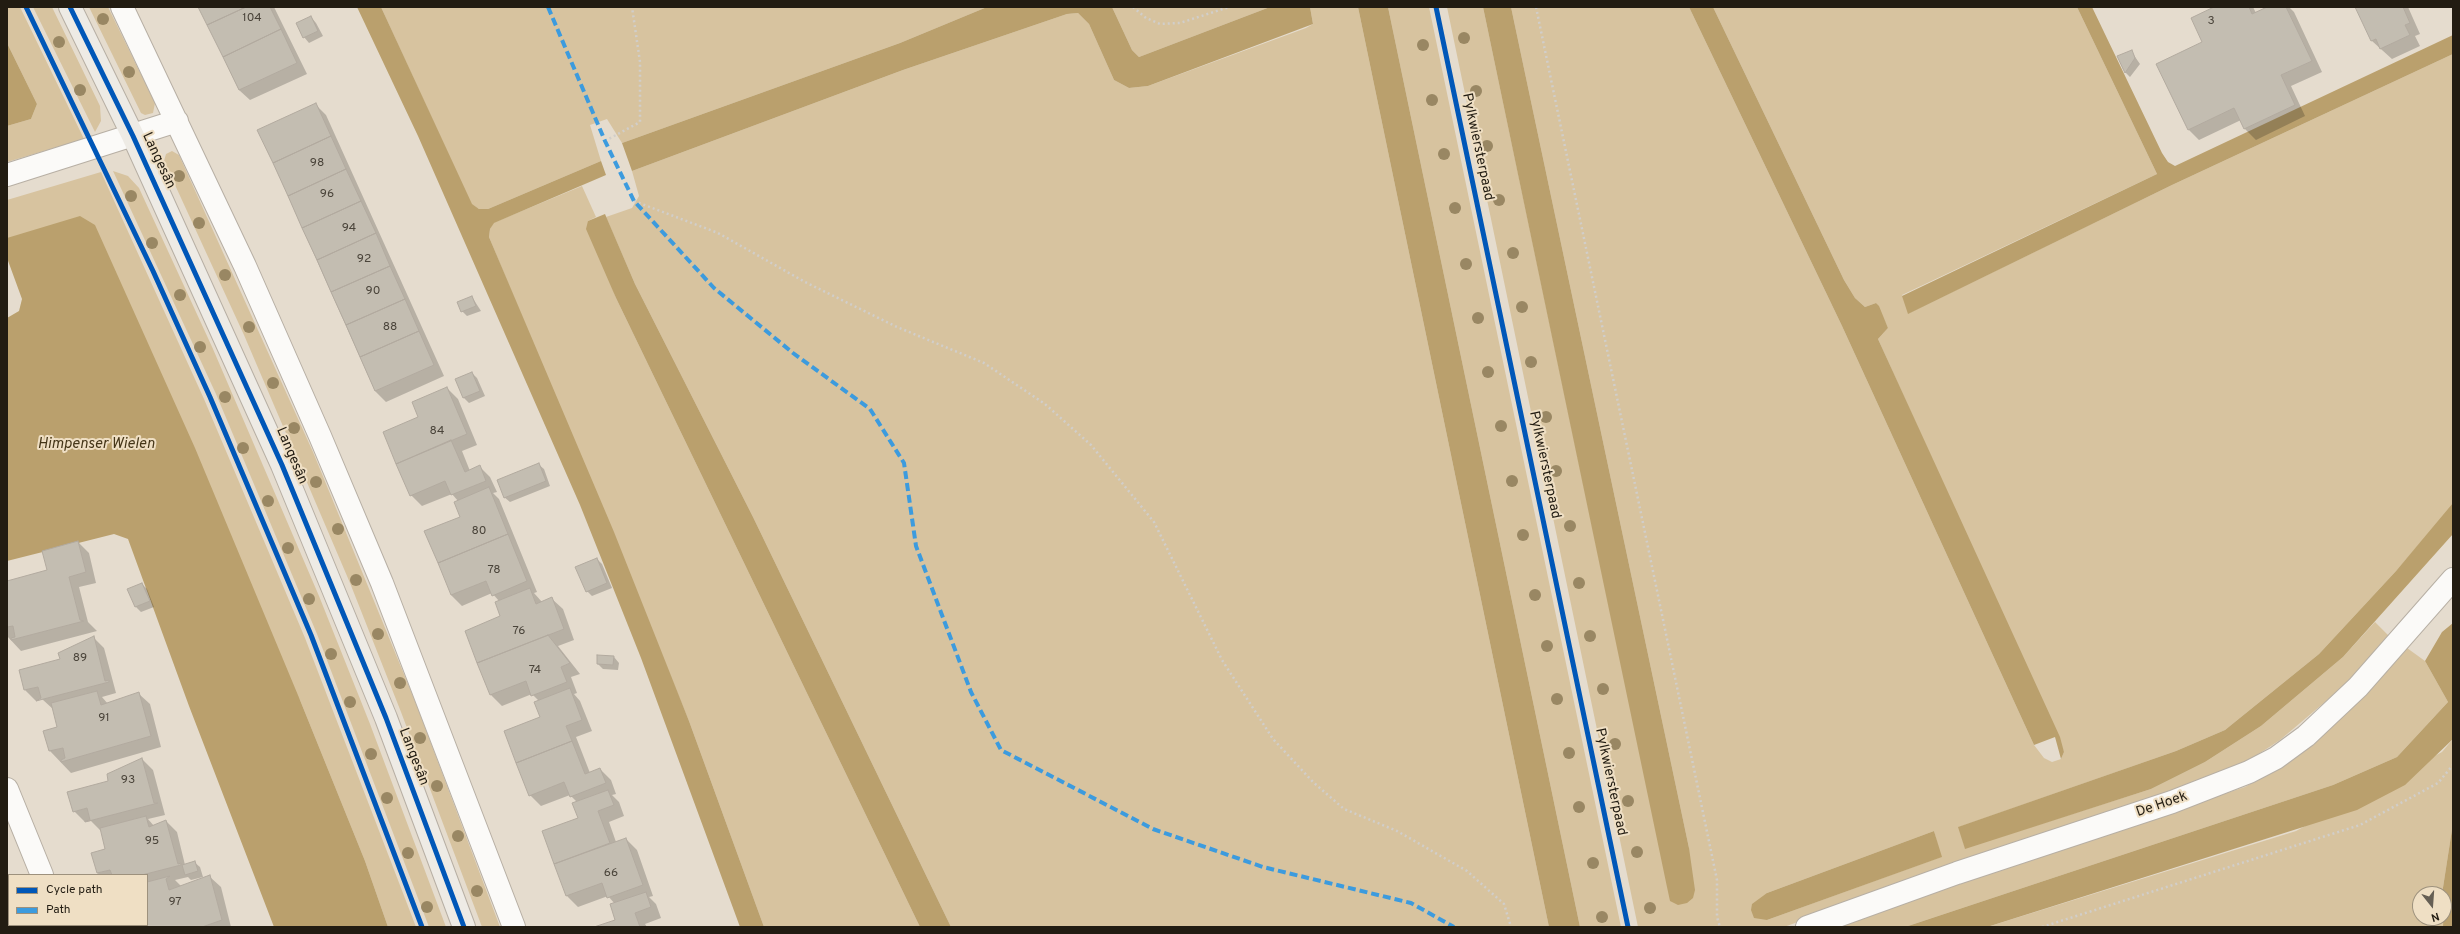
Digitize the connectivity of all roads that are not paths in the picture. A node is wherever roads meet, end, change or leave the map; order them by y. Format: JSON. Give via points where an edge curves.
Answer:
{"nodes":[{"id":1,"x":70,"y":7,"type":"edge"},
{"id":2,"x":122,"y":7,"type":"edge"},
{"id":3,"x":177,"y":121,"type":"junction"},
{"id":4,"x":133,"y":136,"type":"junction"},
{"id":5,"x":7,"y":174,"type":"edge"},
{"id":6,"x":2453,"y":579,"type":"edge"},
{"id":7,"x":7,"y":789,"type":"edge"},
{"id":8,"x":42,"y":874,"type":"edge"},
{"id":9,"x":464,"y":927,"type":"edge"},
{"id":10,"x":514,"y":927,"type":"edge"},
{"id":11,"x":1807,"y":927,"type":"edge"}],
"edges":[{"from":1,"to":4,"type":"street","name":"Langesân"},
{"from":2,"to":3,"type":"street"},
{"from":3,"to":4,"type":"street"},
{"from":3,"to":10,"type":"street","via":[[245,266],[382,583]]},
{"from":4,"to":5,"type":"street"},
{"from":4,"to":9,"type":"street","name":"Langesân","via":[[235,357],[334,589],[386,718]]},
{"from":6,"to":11,"type":"street","name":"De Hoek","via":[[2358,687],[2306,736],[2276,758],[2249,772],[2172,802],[1956,873]]},
{"from":7,"to":8,"type":"street"}]}
